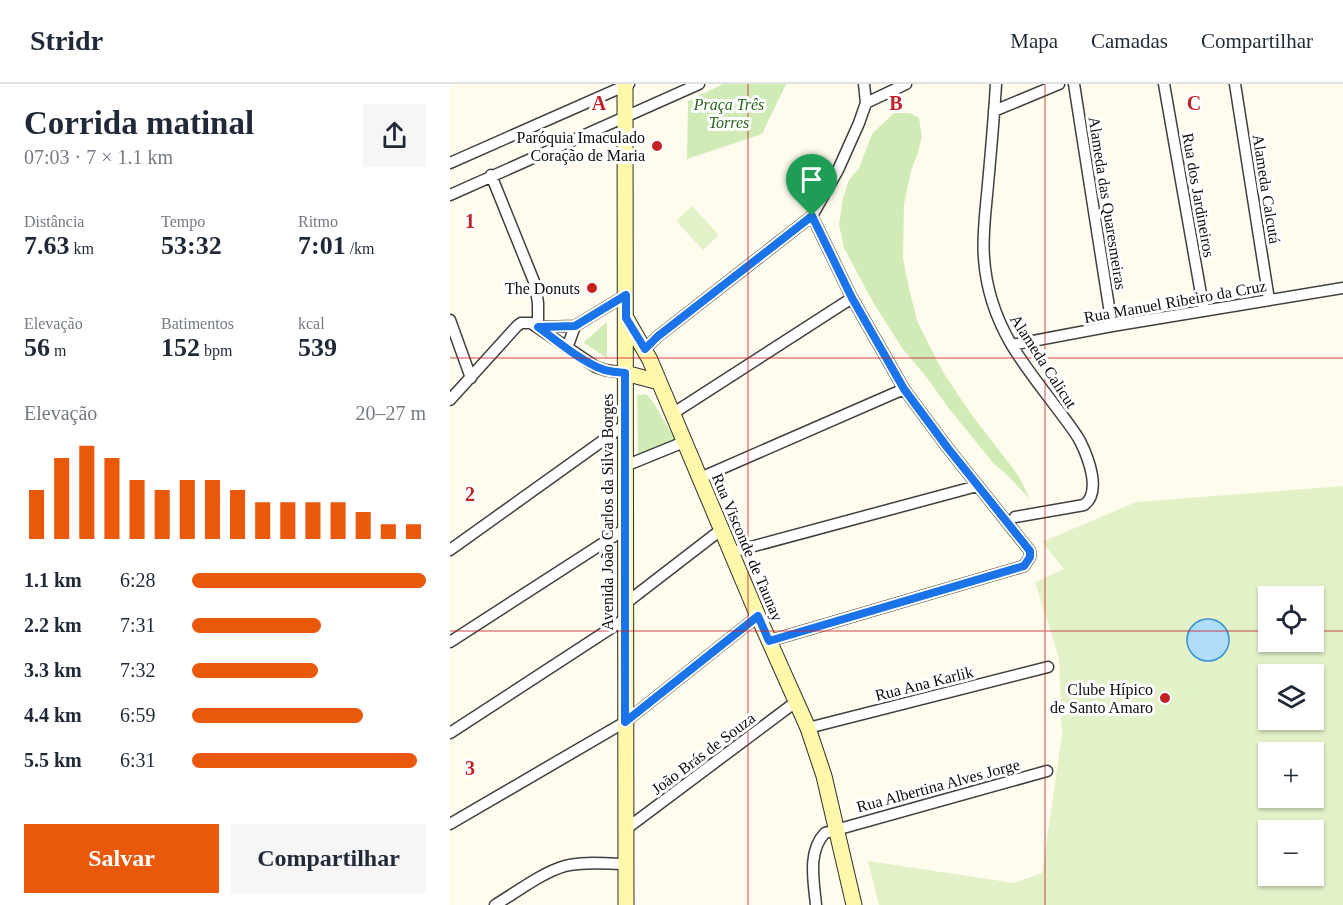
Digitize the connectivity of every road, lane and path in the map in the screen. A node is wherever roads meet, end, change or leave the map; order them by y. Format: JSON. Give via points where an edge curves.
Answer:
{"nodes":[{"id":1,"x":699,"y":84,"type":"edge"},
{"id":2,"x":864,"y":84,"type":"edge"},
{"id":3,"x":906,"y":84,"type":"edge"},
{"id":4,"x":996,"y":84,"type":"edge"},
{"id":5,"x":1059,"y":84,"type":"edge"},
{"id":6,"x":1074,"y":84,"type":"edge"},
{"id":7,"x":1164,"y":84,"type":"edge"},
{"id":8,"x":1235,"y":84,"type":"edge"},
{"id":9,"x":626,"y":85,"type":"edge"},
{"id":10,"x":866,"y":103,"type":"junction"},
{"id":11,"x":994,"y":111,"type":"junction"},
{"id":12,"x":626,"y":118,"type":"junction"},
{"id":13,"x":450,"y":164,"type":"edge"},
{"id":14,"x":491,"y":176,"type":"junction"},
{"id":15,"x":450,"y":195,"type":"edge"},
{"id":16,"x":812,"y":216,"type":"junction"},
{"id":17,"x":1343,"y":288,"type":"edge"},
{"id":18,"x":626,"y":295,"type":"junction"},
{"id":19,"x":852,"y":298,"type":"junction"},
{"id":20,"x":1269,"y":300,"type":"junction"},
{"id":21,"x":1203,"y":311,"type":"junction"},
{"id":22,"x":626,"y":318,"type":"junction"},
{"id":23,"x":450,"y":320,"type":"edge"},
{"id":24,"x":575,"y":326,"type":"junction"},
{"id":25,"x":1112,"y":326,"type":"junction"},
{"id":26,"x":538,"y":327,"type":"junction"},
{"id":27,"x":1012,"y":345,"type":"junction"},
{"id":28,"x":567,"y":348,"type":"junction"},
{"id":29,"x":645,"y":349,"type":"junction"},
{"id":30,"x":625,"y":373,"type":"junction"},
{"id":31,"x":471,"y":378,"type":"junction"},
{"id":32,"x":659,"y":382,"type":"junction"},
{"id":33,"x":904,"y":389,"type":"junction"},
{"id":34,"x":450,"y":400,"type":"edge"},
{"id":35,"x":672,"y":414,"type":"junction"},
{"id":36,"x":626,"y":424,"type":"junction"},
{"id":37,"x":684,"y":442,"type":"junction"},
{"id":38,"x":625,"y":466,"type":"junction"},
{"id":39,"x":700,"y":478,"type":"junction"},
{"id":40,"x":977,"y":486,"type":"junction"},
{"id":41,"x":1016,"y":517,"type":"dead end"},
{"id":42,"x":625,"y":529,"type":"junction"},
{"id":43,"x":722,"y":529,"type":"junction"},
{"id":44,"x":450,"y":550,"type":"edge"},
{"id":45,"x":732,"y":552,"type":"junction"},
{"id":46,"x":626,"y":603,"type":"junction"},
{"id":47,"x":758,"y":616,"type":"junction"},
{"id":48,"x":625,"y":620,"type":"junction"},
{"id":49,"x":769,"y":641,"type":"junction"},
{"id":50,"x":450,"y":642,"type":"edge"},
{"id":51,"x":1048,"y":667,"type":"dead end"},
{"id":52,"x":797,"y":701,"type":"junction"},
{"id":53,"x":625,"y":722,"type":"junction"},
{"id":54,"x":808,"y":728,"type":"junction"},
{"id":55,"x":450,"y":733,"type":"edge"},
{"id":56,"x":1047,"y":771,"type":"dead end"},
{"id":57,"x":450,"y":824,"type":"edge"},
{"id":58,"x":626,"y":829,"type":"junction"},
{"id":59,"x":836,"y":829,"type":"junction"},
{"id":60,"x":626,"y":864,"type":"junction"},
{"id":61,"x":495,"y":905,"type":"edge"},
{"id":62,"x":626,"y":905,"type":"edge"},
{"id":63,"x":816,"y":905,"type":"edge"},
{"id":64,"x":854,"y":905,"type":"edge"}],
"edges":[{"from":1,"to":12,"type":"street"},
{"from":2,"to":10,"type":"street"},
{"from":3,"to":10,"type":"street"},
{"from":4,"to":11,"type":"street","name":"Alameda Calicut"},
{"from":5,"to":11,"type":"street"},
{"from":6,"to":25,"type":"street","name":"Alameda das Quaresmeiras"},
{"from":7,"to":21,"type":"street","name":"Rua dos Jardineiros"},
{"from":8,"to":20,"type":"street","name":"Alameda Calcutá"},
{"from":9,"to":12,"type":"street","name":"Avenida João Carlos da Silva Borges"},
{"from":9,"to":13,"type":"street"},
{"from":10,"to":16,"type":"street","via":[[838,170]]},
{"from":11,"to":27,"type":"street","name":"Alameda Calicut","via":[[983,256],[997,316]]},
{"from":12,"to":14,"type":"street"},
{"from":12,"to":18,"type":"street","name":"Avenida João Carlos da Silva Borges"},
{"from":14,"to":15,"type":"street"},
{"from":14,"to":26,"type":"street","via":[[535,284]]},
{"from":16,"to":19,"type":"street"},
{"from":16,"to":29,"type":"street"},
{"from":17,"to":20,"type":"street","name":"Rua Manuel Ribeiro da Cruz"},
{"from":18,"to":22,"type":"street","name":"Avenida João Carlos da Silva Borges"},
{"from":18,"to":24,"type":"street"},
{"from":19,"to":33,"type":"street"},
{"from":19,"to":35,"type":"street"},
{"from":20,"to":21,"type":"street","name":"Rua Manuel Ribeiro da Cruz"},
{"from":21,"to":25,"type":"street","name":"Rua Manuel Ribeiro da Cruz"},
{"from":22,"to":29,"type":"street","name":"Rua Visconde de Taunay"},
{"from":22,"to":30,"type":"street","name":"Avenida João Carlos da Silva Borges"},
{"from":23,"to":31,"type":"street"},
{"from":24,"to":26,"type":"street"},
{"from":24,"to":28,"type":"street"},
{"from":25,"to":27,"type":"street","name":"Rua Manuel Ribeiro da Cruz"},
{"from":26,"to":28,"type":"street"},
{"from":26,"to":31,"type":"street","via":[[526,322],[517,326]]},
{"from":27,"to":41,"type":"street","name":"Alameda Calicut","via":[[1079,440],[1089,461],[1092,488],[1084,505]]},
{"from":28,"to":30,"type":"street","via":[[596,367]]},
{"from":29,"to":32,"type":"street","name":"Rua Visconde de Taunay"},
{"from":30,"to":32,"type":"street"},
{"from":30,"to":36,"type":"street","name":"Avenida João Carlos da Silva Borges"},
{"from":31,"to":34,"type":"street"},
{"from":32,"to":35,"type":"street","name":"Rua Visconde de Taunay"},
{"from":33,"to":39,"type":"street"},
{"from":33,"to":40,"type":"street"},
{"from":35,"to":37,"type":"street","name":"Rua Visconde de Taunay"},
{"from":36,"to":38,"type":"street","name":"Avenida João Carlos da Silva Borges"},
{"from":36,"to":44,"type":"street"},
{"from":37,"to":38,"type":"street"},
{"from":37,"to":39,"type":"street","name":"Rua Visconde de Taunay"},
{"from":38,"to":42,"type":"street","name":"Avenida João Carlos da Silva Borges"},
{"from":39,"to":43,"type":"street","name":"Rua Visconde de Taunay"},
{"from":40,"to":45,"type":"street"},
{"from":40,"to":49,"type":"street","via":[[1030,551],[1024,566]]},
{"from":42,"to":46,"type":"street","name":"Avenida João Carlos da Silva Borges"},
{"from":42,"to":50,"type":"street"},
{"from":43,"to":45,"type":"street","name":"Rua Visconde de Taunay"},
{"from":43,"to":46,"type":"street"},
{"from":45,"to":47,"type":"street","name":"Rua Visconde de Taunay"},
{"from":46,"to":48,"type":"street","name":"Avenida João Carlos da Silva Borges"},
{"from":47,"to":49,"type":"street","name":"Rua Visconde de Taunay"},
{"from":47,"to":53,"type":"street"},
{"from":48,"to":53,"type":"street","name":"Avenida João Carlos da Silva Borges"},
{"from":48,"to":55,"type":"street"},
{"from":49,"to":52,"type":"street","name":"Rua Visconde de Taunay"},
{"from":51,"to":54,"type":"street","name":"Rua Ana Karlik"},
{"from":52,"to":54,"type":"street","name":"Rua Visconde de Taunay"},
{"from":52,"to":58,"type":"street","name":"João Brás de Souza"},
{"from":53,"to":57,"type":"street"},
{"from":53,"to":58,"type":"street","name":"Avenida João Carlos da Silva Borges"},
{"from":54,"to":59,"type":"street","name":"Rua Visconde de Taunay"},
{"from":56,"to":59,"type":"street","name":"Rua Albertina Alves Jorge"},
{"from":58,"to":60,"type":"street","name":"Avenida João Carlos da Silva Borges"},
{"from":59,"to":63,"type":"street","via":[[820,837],[817,846],[813,862]]},
{"from":59,"to":64,"type":"street","name":"Rua Visconde de Taunay"},
{"from":60,"to":61,"type":"street","via":[[564,867]]},
{"from":60,"to":62,"type":"street","name":"Avenida João Carlos da Silva Borges"}]}
